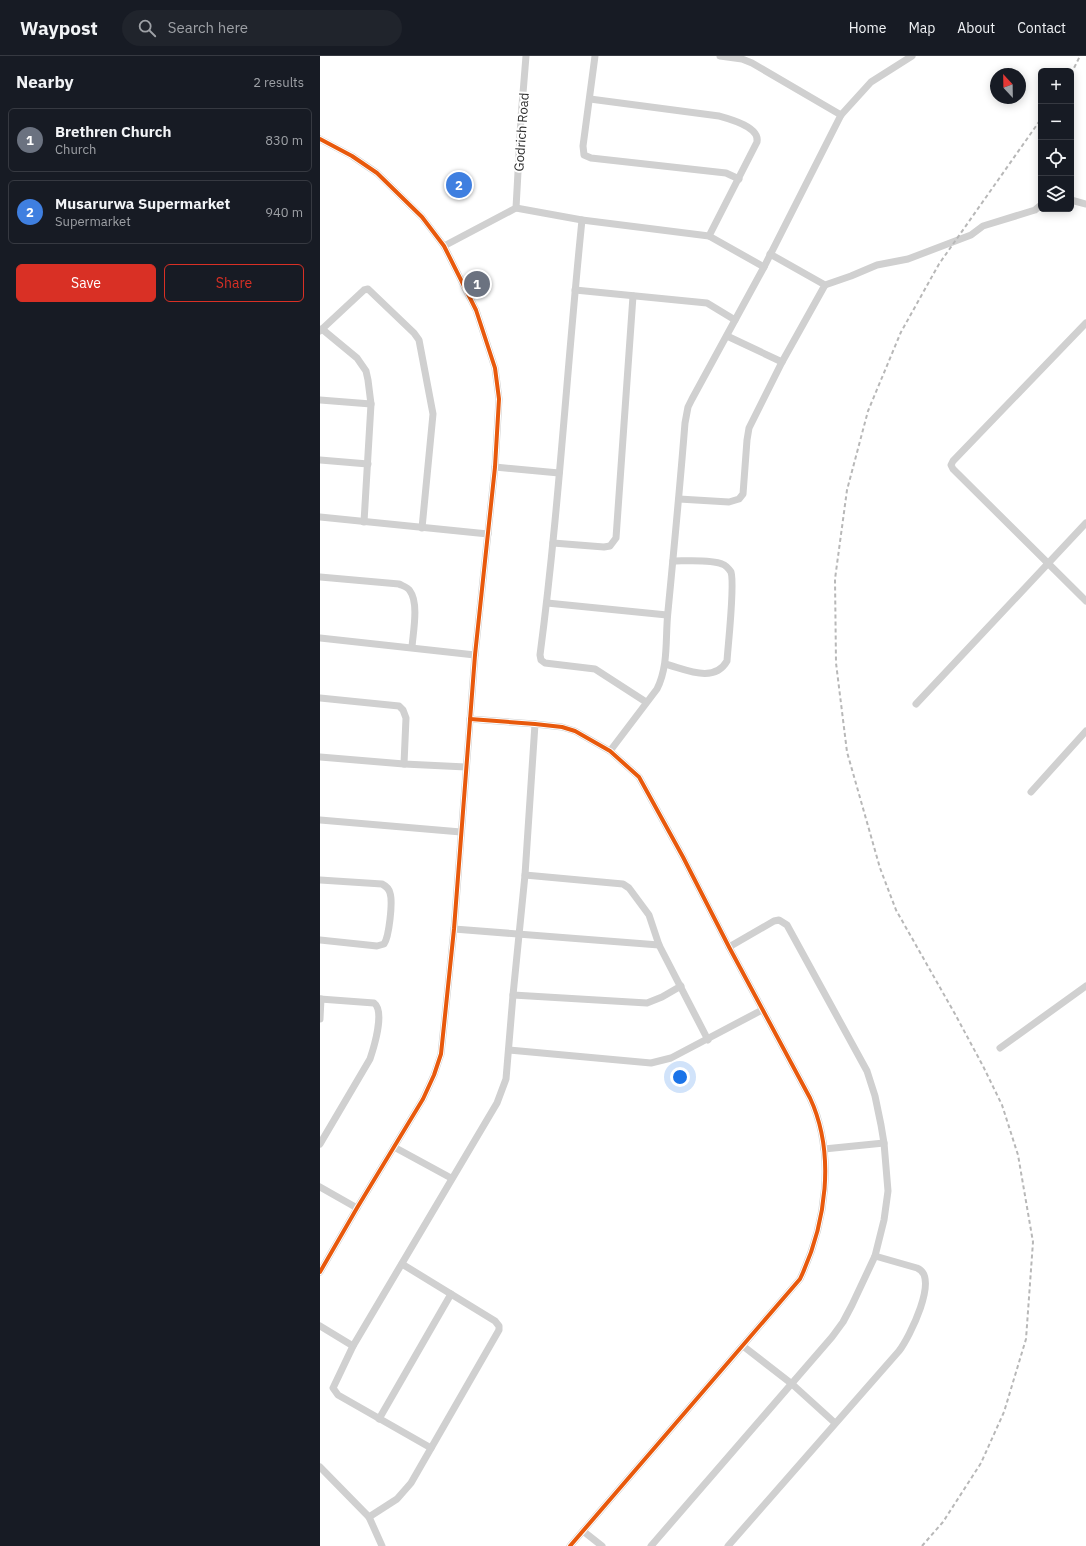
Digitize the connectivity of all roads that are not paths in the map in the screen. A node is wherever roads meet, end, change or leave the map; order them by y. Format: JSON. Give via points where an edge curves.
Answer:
{"nodes":[{"id":1,"x":526,"y":56,"type":"edge"},
{"id":2,"x":596,"y":56,"type":"edge"},
{"id":3,"x":720,"y":56,"type":"edge"},
{"id":4,"x":912,"y":56,"type":"edge"},
{"id":5,"x":902,"y":59,"type":"edge"},
{"id":6,"x":590,"y":98,"type":"junction"},
{"id":7,"x":841,"y":115,"type":"junction"},
{"id":8,"x":320,"y":139,"type":"edge"},
{"id":9,"x":739,"y":179,"type":"junction"},
{"id":10,"x":1074,"y":201,"type":"edge"},
{"id":11,"x":1086,"y":204,"type":"edge"},
{"id":12,"x":516,"y":208,"type":"junction"},
{"id":13,"x":1038,"y":208,"type":"edge"},
{"id":14,"x":582,"y":220,"type":"junction"},
{"id":15,"x":709,"y":236,"type":"junction"},
{"id":16,"x":444,"y":246,"type":"junction"},
{"id":17,"x":770,"y":254,"type":"junction"},
{"id":18,"x":764,"y":267,"type":"junction"},
{"id":19,"x":825,"y":285,"type":"junction"},
{"id":20,"x":575,"y":290,"type":"junction"},
{"id":21,"x":633,"y":296,"type":"junction"},
{"id":22,"x":735,"y":320,"type":"junction"},
{"id":23,"x":1086,"y":324,"type":"edge"},
{"id":24,"x":321,"y":330,"type":"edge"},
{"id":25,"x":727,"y":336,"type":"junction"},
{"id":26,"x":782,"y":362,"type":"junction"},
{"id":27,"x":320,"y":400,"type":"edge"},
{"id":28,"x":371,"y":404,"type":"junction"},
{"id":29,"x":320,"y":460,"type":"edge"},
{"id":30,"x":368,"y":464,"type":"junction"},
{"id":31,"x":495,"y":466,"type":"junction"},
{"id":32,"x":559,"y":473,"type":"junction"},
{"id":33,"x":679,"y":499,"type":"junction"},
{"id":34,"x":320,"y":517,"type":"edge"},
{"id":35,"x":364,"y":522,"type":"junction"},
{"id":36,"x":1086,"y":523,"type":"edge"},
{"id":37,"x":422,"y":528,"type":"junction"},
{"id":38,"x":488,"y":534,"type":"junction"},
{"id":39,"x":553,"y":543,"type":"junction"},
{"id":40,"x":673,"y":561,"type":"junction"},
{"id":41,"x":1047,"y":564,"type":"junction"},
{"id":42,"x":320,"y":577,"type":"edge"},
{"id":43,"x":1086,"y":602,"type":"edge"},
{"id":44,"x":547,"y":603,"type":"junction"},
{"id":45,"x":667,"y":615,"type":"junction"},
{"id":46,"x":320,"y":638,"type":"edge"},
{"id":47,"x":412,"y":647,"type":"junction"},
{"id":48,"x":475,"y":655,"type":"junction"},
{"id":49,"x":665,"y":664,"type":"junction"},
{"id":50,"x":320,"y":698,"type":"edge"},
{"id":51,"x":646,"y":702,"type":"junction"},
{"id":52,"x":916,"y":704,"type":"dead end"},
{"id":53,"x":470,"y":719,"type":"junction"},
{"id":54,"x":535,"y":724,"type":"junction"},
{"id":55,"x":1086,"y":731,"type":"edge"},
{"id":56,"x":610,"y":751,"type":"junction"},
{"id":57,"x":320,"y":757,"type":"edge"},
{"id":58,"x":404,"y":764,"type":"junction"},
{"id":59,"x":466,"y":767,"type":"junction"},
{"id":60,"x":1031,"y":792,"type":"dead end"},
{"id":61,"x":320,"y":820,"type":"edge"},
{"id":62,"x":461,"y":832,"type":"junction"},
{"id":63,"x":525,"y":875,"type":"junction"},
{"id":64,"x":320,"y":880,"type":"edge"},
{"id":65,"x":454,"y":929,"type":"junction"},
{"id":66,"x":519,"y":935,"type":"junction"},
{"id":67,"x":320,"y":940,"type":"edge"},
{"id":68,"x":660,"y":945,"type":"junction"},
{"id":69,"x":728,"y":947,"type":"junction"},
{"id":70,"x":681,"y":986,"type":"junction"},
{"id":71,"x":1086,"y":986,"type":"edge"},
{"id":72,"x":512,"y":995,"type":"junction"},
{"id":73,"x":320,"y":999,"type":"edge"},
{"id":74,"x":762,"y":1010,"type":"junction"},
{"id":75,"x":320,"y":1018,"type":"edge"},
{"id":76,"x":708,"y":1040,"type":"junction"},
{"id":77,"x":1000,"y":1048,"type":"dead end"},
{"id":78,"x":509,"y":1050,"type":"junction"},
{"id":79,"x":884,"y":1143,"type":"junction"},
{"id":80,"x":320,"y":1144,"type":"edge"},
{"id":81,"x":394,"y":1147,"type":"junction"},
{"id":82,"x":824,"y":1149,"type":"junction"},
{"id":83,"x":451,"y":1178,"type":"junction"},
{"id":84,"x":320,"y":1188,"type":"edge"},
{"id":85,"x":356,"y":1208,"type":"junction"},
{"id":86,"x":875,"y":1256,"type":"junction"},
{"id":87,"x":402,"y":1264,"type":"junction"},
{"id":88,"x":320,"y":1272,"type":"edge"},
{"id":89,"x":451,"y":1294,"type":"junction"},
{"id":90,"x":320,"y":1326,"type":"edge"},
{"id":91,"x":353,"y":1346,"type":"junction"},
{"id":92,"x":743,"y":1346,"type":"junction"},
{"id":93,"x":792,"y":1384,"type":"junction"},
{"id":94,"x":379,"y":1420,"type":"junction"},
{"id":95,"x":835,"y":1423,"type":"junction"},
{"id":96,"x":431,"y":1448,"type":"junction"},
{"id":97,"x":320,"y":1467,"type":"edge"},
{"id":98,"x":369,"y":1517,"type":"junction"},
{"id":99,"x":583,"y":1531,"type":"junction"},
{"id":100,"x":382,"y":1546,"type":"edge"},
{"id":101,"x":570,"y":1546,"type":"edge"},
{"id":102,"x":602,"y":1546,"type":"edge"},
{"id":103,"x":651,"y":1546,"type":"edge"},
{"id":104,"x":728,"y":1546,"type":"edge"}],
"edges":[{"from":1,"to":12,"type":"street","name":"Godrich Road"},
{"from":2,"to":6,"type":"street"},
{"from":3,"to":7,"type":"street","via":[[752,63]]},
{"from":4,"to":5,"type":"street"},
{"from":5,"to":7,"type":"street","via":[[872,82]]},
{"from":6,"to":9,"type":"street","via":[[583,146],[584,155],[587,157],[726,173]]},
{"from":6,"to":9,"type":"street","via":[[719,116],[732,119],[749,128],[758,138]]},
{"from":7,"to":17,"type":"street"},
{"from":8,"to":16,"type":"street","via":[[377,173],[422,217]]},
{"from":9,"to":15,"type":"street"},
{"from":10,"to":11,"type":"street"},
{"from":12,"to":14,"type":"street"},
{"from":12,"to":16,"type":"street"},
{"from":13,"to":19,"type":"street","via":[[983,226],[972,235],[955,242],[908,259],[877,265]]},
{"from":14,"to":15,"type":"street"},
{"from":14,"to":20,"type":"street"},
{"from":15,"to":18,"type":"street"},
{"from":16,"to":31,"type":"street","via":[[476,310],[495,368],[499,399]]},
{"from":17,"to":18,"type":"street"},
{"from":17,"to":19,"type":"street"},
{"from":18,"to":22,"type":"street"},
{"from":19,"to":26,"type":"street"},
{"from":20,"to":21,"type":"street"},
{"from":20,"to":32,"type":"street"},
{"from":21,"to":22,"type":"street","via":[[707,303]]},
{"from":21,"to":39,"type":"street","via":[[616,538],[610,546],[604,547]]},
{"from":22,"to":25,"type":"street"},
{"from":23,"to":41,"type":"street","via":[[951,465]]},
{"from":24,"to":28,"type":"street","via":[[362,364],[368,380]]},
{"from":24,"to":37,"type":"street","via":[[368,289],[414,332],[419,340],[433,414]]},
{"from":25,"to":26,"type":"street"},
{"from":25,"to":33,"type":"street","via":[[688,407]]},
{"from":26,"to":33,"type":"street","via":[[749,428],[743,494],[739,499],[729,502]]},
{"from":27,"to":28,"type":"street"},
{"from":28,"to":30,"type":"street"},
{"from":29,"to":30,"type":"street"},
{"from":30,"to":35,"type":"street"},
{"from":31,"to":32,"type":"street"},
{"from":31,"to":38,"type":"street"},
{"from":32,"to":39,"type":"street"},
{"from":33,"to":40,"type":"street"},
{"from":34,"to":35,"type":"street"},
{"from":35,"to":37,"type":"street"},
{"from":36,"to":41,"type":"street"},
{"from":37,"to":38,"type":"street"},
{"from":38,"to":48,"type":"street"},
{"from":39,"to":44,"type":"street"},
{"from":40,"to":45,"type":"street"},
{"from":40,"to":49,"type":"street","via":[[716,562],[723,564],[731,573],[727,662],[717,672],[708,674]]},
{"from":41,"to":43,"type":"street"},
{"from":41,"to":52,"type":"street"},
{"from":42,"to":47,"type":"street","via":[[399,584],[410,589],[415,610]]},
{"from":44,"to":45,"type":"street"},
{"from":44,"to":51,"type":"street","via":[[540,655],[543,662],[595,669]]},
{"from":45,"to":49,"type":"street"},
{"from":46,"to":47,"type":"street"},
{"from":47,"to":48,"type":"street"},
{"from":48,"to":53,"type":"street"},
{"from":49,"to":51,"type":"street","via":[[662,678]]},
{"from":50,"to":58,"type":"street","via":[[399,706],[406,718]]},
{"from":51,"to":56,"type":"street"},
{"from":53,"to":54,"type":"street"},
{"from":53,"to":59,"type":"street"},
{"from":54,"to":56,"type":"street","via":[[575,731]]},
{"from":54,"to":63,"type":"street"},
{"from":55,"to":60,"type":"street"},
{"from":56,"to":69,"type":"street","via":[[639,777]]},
{"from":57,"to":58,"type":"street"},
{"from":58,"to":59,"type":"street"},
{"from":59,"to":62,"type":"street"},
{"from":61,"to":62,"type":"street"},
{"from":62,"to":65,"type":"street"},
{"from":63,"to":66,"type":"street"},
{"from":63,"to":68,"type":"street","via":[[623,884],[629,888],[649,915]]},
{"from":64,"to":67,"type":"street","via":[[382,884],[389,889],[391,899],[384,944],[377,946]]},
{"from":65,"to":66,"type":"street"},
{"from":65,"to":81,"type":"street","via":[[438,1065],[429,1088]]},
{"from":66,"to":68,"type":"street"},
{"from":66,"to":72,"type":"street"},
{"from":68,"to":70,"type":"street"},
{"from":69,"to":74,"type":"street"},
{"from":69,"to":79,"type":"street","via":[[774,921],[779,920],[787,925],[867,1071],[875,1096]]},
{"from":70,"to":72,"type":"street","via":[[647,1003]]},
{"from":70,"to":76,"type":"street"},
{"from":71,"to":77,"type":"street"},
{"from":72,"to":78,"type":"street"},
{"from":73,"to":75,"type":"street"},
{"from":73,"to":80,"type":"street","via":[[374,1003],[379,1014],[370,1059]]},
{"from":74,"to":76,"type":"street"},
{"from":74,"to":82,"type":"street","via":[[814,1108]]},
{"from":76,"to":78,"type":"street","via":[[671,1058],[651,1063]]},
{"from":78,"to":83,"type":"street","via":[[506,1079],[497,1103]]},
{"from":79,"to":82,"type":"street"},
{"from":79,"to":86,"type":"street","via":[[888,1197]]},
{"from":81,"to":83,"type":"street"},
{"from":81,"to":85,"type":"street"},
{"from":82,"to":92,"type":"street","via":[[826,1186],[811,1254],[794,1288]]},
{"from":83,"to":87,"type":"street"},
{"from":84,"to":85,"type":"street"},
{"from":85,"to":88,"type":"street"},
{"from":86,"to":93,"type":"street","via":[[843,1322]]},
{"from":86,"to":95,"type":"street","via":[[920,1269],[924,1274],[925,1285],[917,1318],[905,1343]]},
{"from":87,"to":89,"type":"street"},
{"from":87,"to":91,"type":"street"},
{"from":89,"to":94,"type":"street"},
{"from":89,"to":96,"type":"street","via":[[495,1321],[499,1330]]},
{"from":90,"to":91,"type":"street"},
{"from":91,"to":94,"type":"street","via":[[334,1384],[334,1392]]},
{"from":92,"to":93,"type":"street"},
{"from":92,"to":99,"type":"street"},
{"from":93,"to":95,"type":"street"},
{"from":93,"to":103,"type":"street"},
{"from":94,"to":96,"type":"street"},
{"from":95,"to":104,"type":"street"},
{"from":96,"to":98,"type":"street","via":[[406,1492]]},
{"from":97,"to":98,"type":"street"},
{"from":98,"to":100,"type":"street"},
{"from":99,"to":101,"type":"street"},
{"from":99,"to":102,"type":"street"}]}
